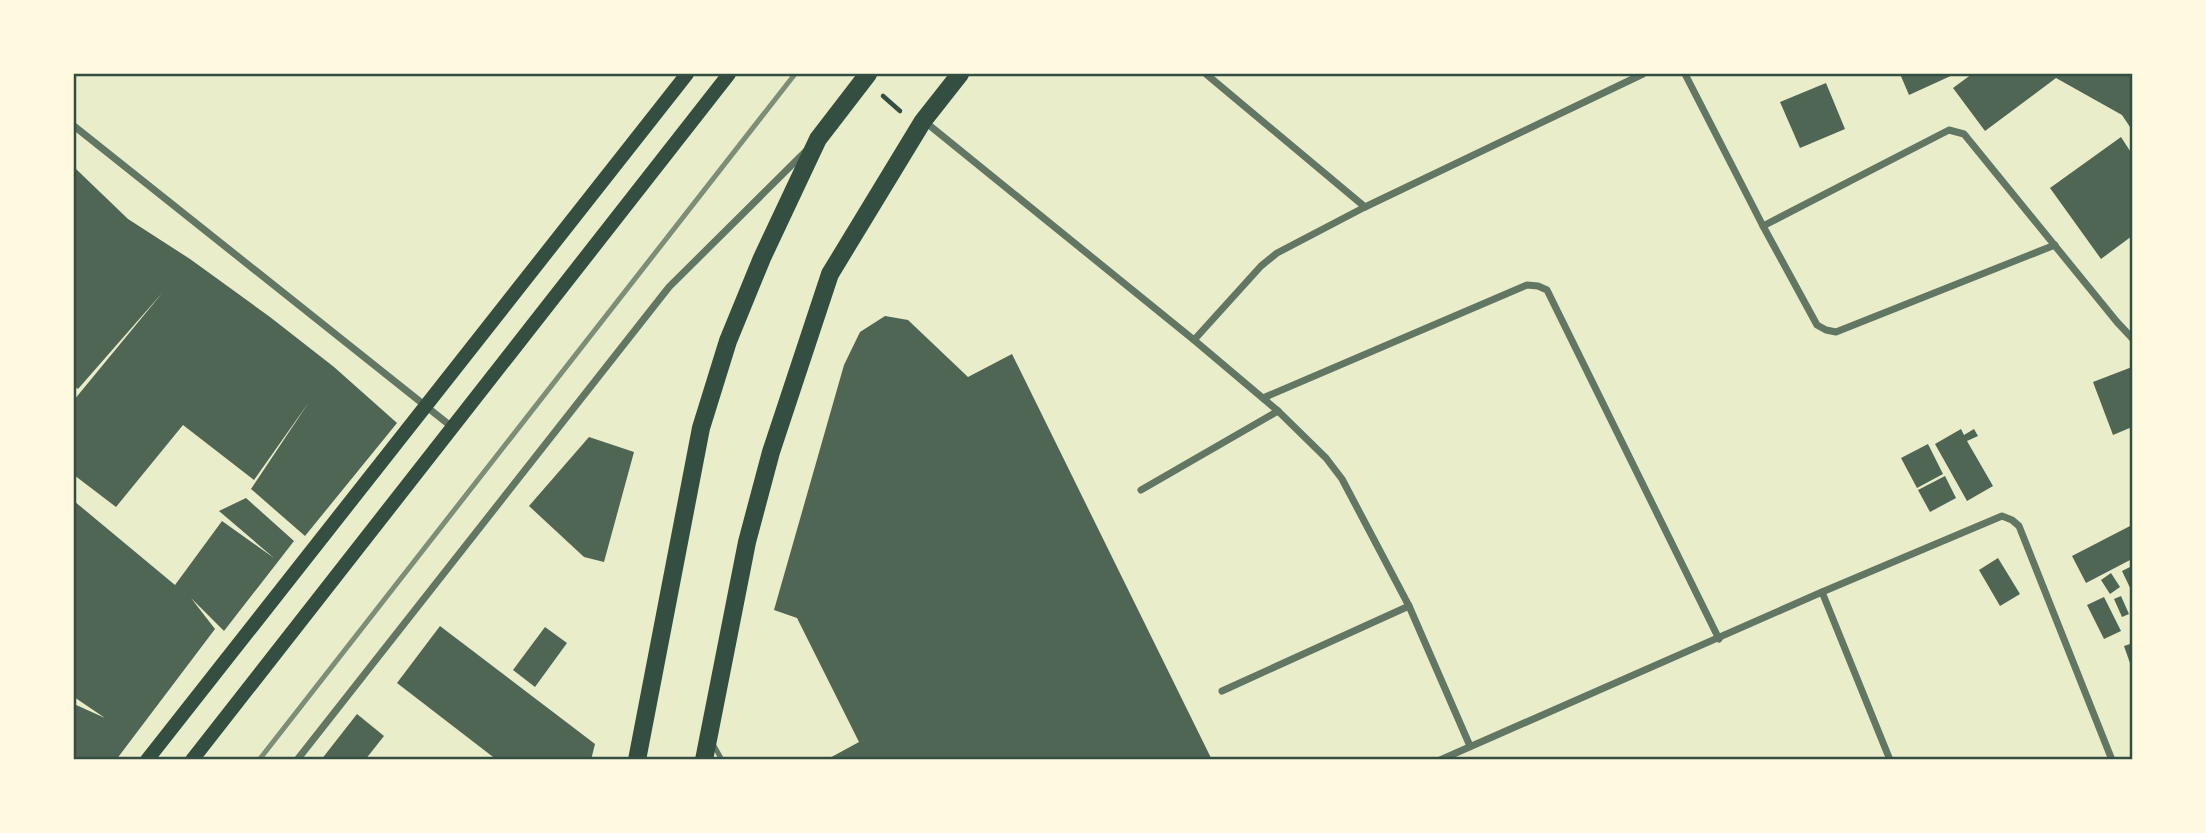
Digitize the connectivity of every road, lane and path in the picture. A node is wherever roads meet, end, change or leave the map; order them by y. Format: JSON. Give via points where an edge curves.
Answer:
{"nodes":[{"id":1,"x":687,"y":74,"type":"edge"},
{"id":2,"x":729,"y":74,"type":"edge"},
{"id":3,"x":960,"y":74,"type":"edge"},
{"id":4,"x":1206,"y":74,"type":"edge"},
{"id":5,"x":1643,"y":74,"type":"edge"},
{"id":6,"x":1685,"y":74,"type":"edge"},
{"id":7,"x":866,"y":77,"type":"edge"},
{"id":8,"x":921,"y":124,"type":"junction"},
{"id":9,"x":74,"y":126,"type":"edge"},
{"id":10,"x":818,"y":139,"type":"junction"},
{"id":11,"x":1365,"y":207,"type":"junction"},
{"id":12,"x":1763,"y":226,"type":"junction"},
{"id":13,"x":2055,"y":245,"type":"junction"},
{"id":14,"x":2133,"y":338,"type":"edge"},
{"id":15,"x":1194,"y":340,"type":"junction"},
{"id":16,"x":1263,"y":398,"type":"junction"},
{"id":17,"x":425,"y":407,"type":"junction"},
{"id":18,"x":1278,"y":411,"type":"junction"},
{"id":19,"x":452,"y":427,"type":"junction"},
{"id":20,"x":1141,"y":490,"type":"dead end"},
{"id":21,"x":1822,"y":592,"type":"junction"},
{"id":22,"x":1409,"y":606,"type":"junction"},
{"id":23,"x":1719,"y":639,"type":"junction"},
{"id":24,"x":1222,"y":691,"type":"dead end"},
{"id":25,"x":709,"y":736,"type":"junction"},
{"id":26,"x":1470,"y":746,"type":"junction"},
{"id":27,"x":147,"y":760,"type":"edge"},
{"id":28,"x":192,"y":760,"type":"edge"},
{"id":29,"x":297,"y":760,"type":"edge"},
{"id":30,"x":637,"y":760,"type":"edge"},
{"id":31,"x":704,"y":760,"type":"edge"},
{"id":32,"x":722,"y":760,"type":"edge"},
{"id":33,"x":1440,"y":760,"type":"edge"},
{"id":34,"x":1890,"y":760,"type":"edge"},
{"id":35,"x":2112,"y":760,"type":"edge"}],
"edges":[{"from":1,"to":17,"type":"main road"},
{"from":2,"to":19,"type":"main road"},
{"from":3,"to":8,"type":"main road"},
{"from":4,"to":11,"type":"street"},
{"from":5,"to":11,"type":"street"},
{"from":6,"to":12,"type":"street"},
{"from":7,"to":8,"type":"path"},
{"from":7,"to":10,"type":"main road"},
{"from":8,"to":15,"type":"street"},
{"from":8,"to":25,"type":"main road","via":[[830,274],[767,465]]},
{"from":9,"to":17,"type":"street"},
{"from":10,"to":29,"type":"street","via":[[669,287]]},
{"from":10,"to":30,"type":"main road","via":[[728,341],[701,428]]},
{"from":11,"to":15,"type":"street","via":[[1269,259]]},
{"from":12,"to":13,"type":"street","via":[[1949,130],[1964,134]]},
{"from":12,"to":13,"type":"street","via":[[1817,325],[1836,332]]},
{"from":13,"to":14,"type":"street"},
{"from":15,"to":16,"type":"street"},
{"from":16,"to":18,"type":"street"},
{"from":16,"to":23,"type":"street","via":[[1527,285],[1538,285],[1547,290]]},
{"from":17,"to":19,"type":"street"},
{"from":17,"to":27,"type":"main road"},
{"from":18,"to":20,"type":"street"},
{"from":18,"to":22,"type":"street","via":[[1342,479]]},
{"from":19,"to":28,"type":"main road"},
{"from":21,"to":23,"type":"street"},
{"from":21,"to":34,"type":"street"},
{"from":21,"to":35,"type":"street","via":[[2002,516],[2012,520],[2019,526]]},
{"from":22,"to":24,"type":"street"},
{"from":22,"to":26,"type":"street"},
{"from":23,"to":26,"type":"street"},
{"from":25,"to":31,"type":"main road"},
{"from":25,"to":32,"type":"lane"},
{"from":26,"to":33,"type":"street"}]}
